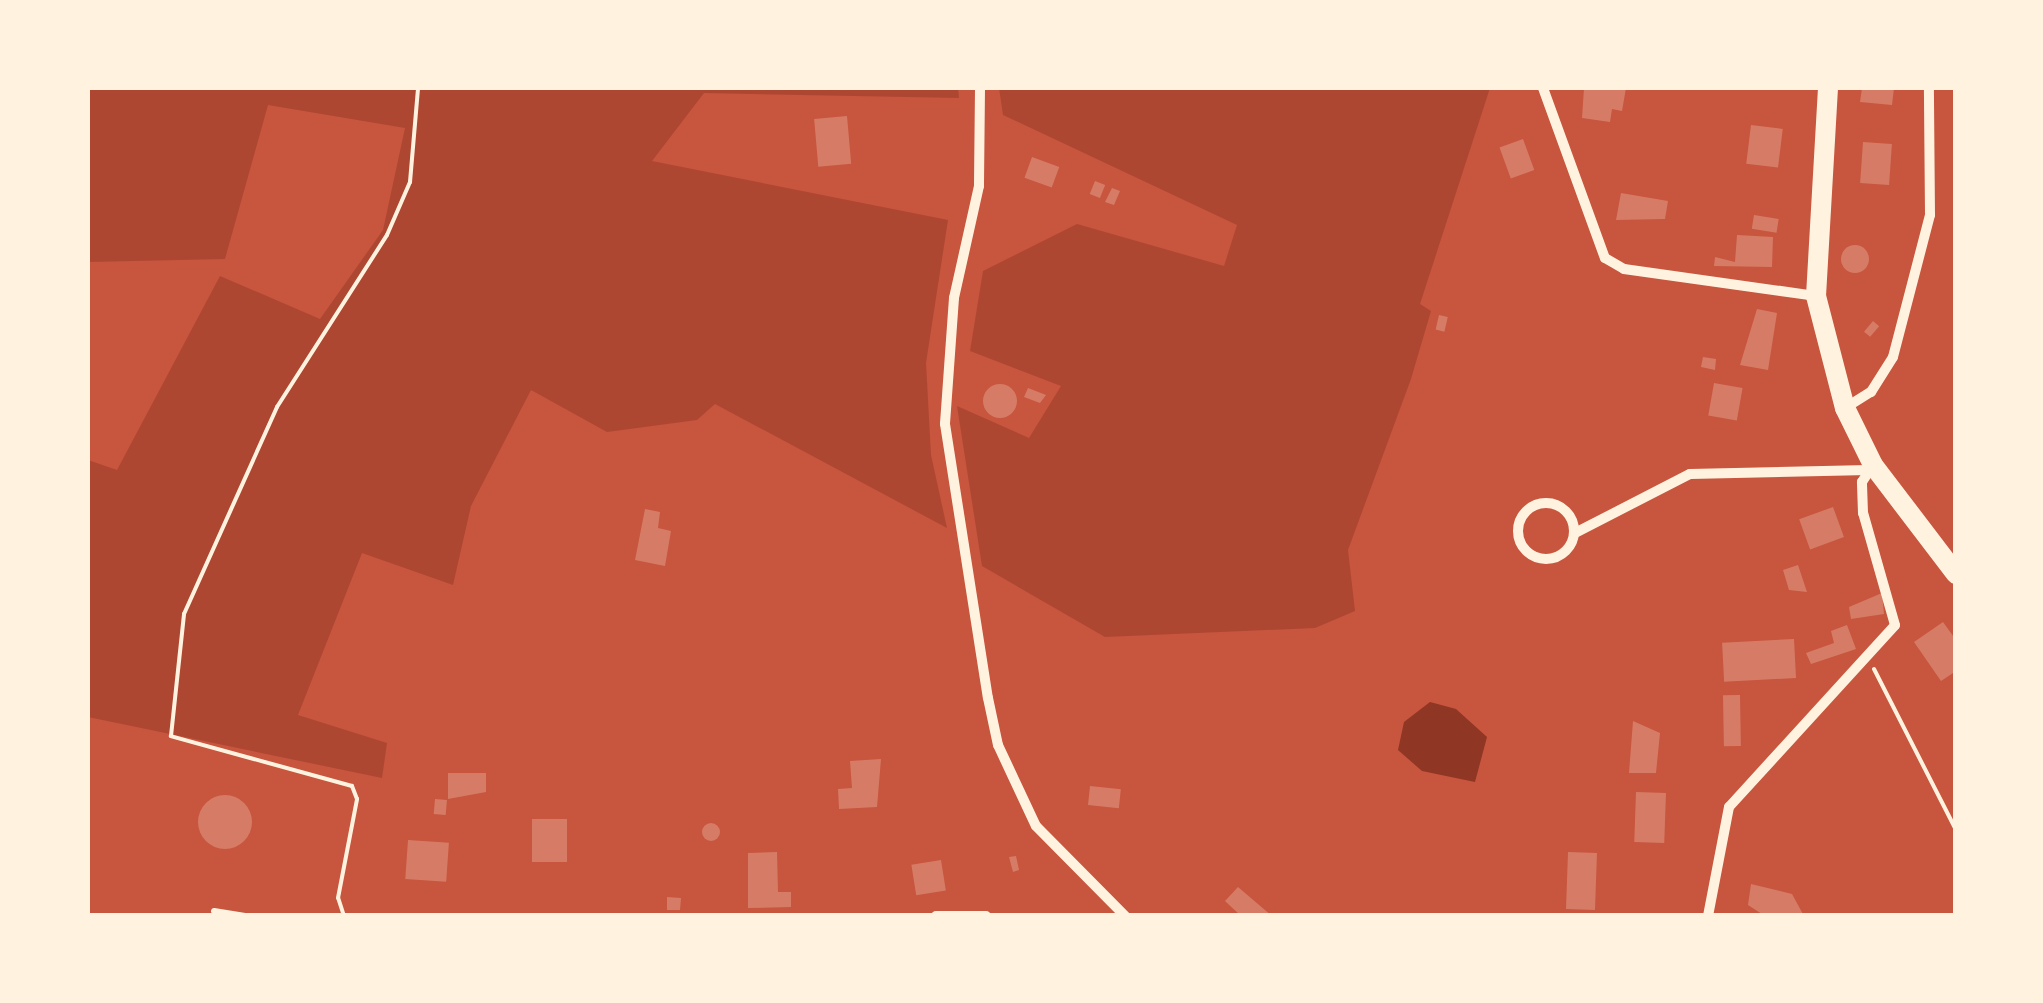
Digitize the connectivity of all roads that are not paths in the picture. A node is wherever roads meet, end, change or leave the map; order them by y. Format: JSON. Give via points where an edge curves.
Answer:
{"nodes":[{"id":1,"x":980,"y":88,"type":"edge"},
{"id":2,"x":1543,"y":88,"type":"edge"},
{"id":3,"x":1828,"y":88,"type":"edge"},
{"id":4,"x":1929,"y":88,"type":"edge"},
{"id":5,"x":1816,"y":296,"type":"junction"},
{"id":6,"x":1845,"y":408,"type":"junction"},
{"id":7,"x":1870,"y":468,"type":"junction"},
{"id":8,"x":1574,"y":533,"type":"junction"},
{"id":9,"x":1956,"y":574,"type":"edge"},
{"id":10,"x":214,"y":911,"type":"dead end"},
{"id":11,"x":247,"y":916,"type":"edge"},
{"id":12,"x":936,"y":916,"type":"edge"},
{"id":13,"x":986,"y":916,"type":"edge"},
{"id":14,"x":1125,"y":916,"type":"edge"},
{"id":15,"x":1708,"y":916,"type":"edge"}],
"edges":[{"from":1,"to":14,"type":"street","via":[[979,186],[954,298],[944,424],[988,698],[998,745],[1036,826]]},
{"from":2,"to":5,"type":"street","via":[[1606,258],[1624,269]]},
{"from":3,"to":5,"type":"main road"},
{"from":4,"to":6,"type":"street","via":[[1930,216],[1893,357],[1871,392]]},
{"from":5,"to":6,"type":"main road"},
{"from":6,"to":7,"type":"main road"},
{"from":7,"to":8,"type":"street","via":[[1690,474]]},
{"from":7,"to":9,"type":"main road"},
{"from":7,"to":15,"type":"street","via":[[1864,513],[1895,611],[1870,660],[1794,728],[1729,808]]},
{"from":8,"to":8,"type":"street","via":[[1570,516],[1548,502],[1531,507],[1518,529],[1523,548],[1549,559]]},
{"from":10,"to":11,"type":"lane"},
{"from":12,"to":13,"type":"street"}]}
